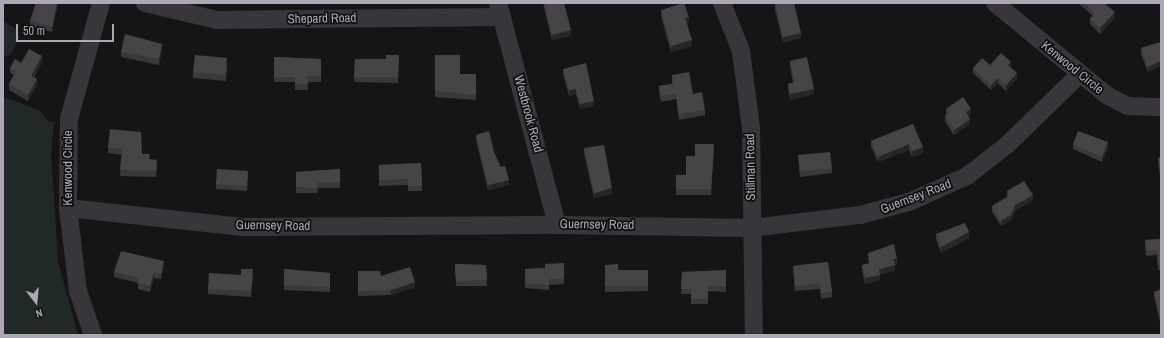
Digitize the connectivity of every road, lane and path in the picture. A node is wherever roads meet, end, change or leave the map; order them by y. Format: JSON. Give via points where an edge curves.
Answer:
{"nodes":[{"id":1,"x":101,"y":3,"type":"edge"},
{"id":2,"x":145,"y":3,"type":"edge"},
{"id":3,"x":722,"y":3,"type":"edge"},
{"id":4,"x":994,"y":3,"type":"edge"},
{"id":5,"x":500,"y":10,"type":"edge"},
{"id":6,"x":1078,"y":75,"type":"junction"},
{"id":7,"x":1161,"y":107,"type":"edge"},
{"id":8,"x":68,"y":208,"type":"junction"},
{"id":9,"x":558,"y":224,"type":"junction"},
{"id":10,"x":752,"y":228,"type":"junction"},
{"id":11,"x":93,"y":335,"type":"edge"},
{"id":12,"x":754,"y":335,"type":"edge"}],
"edges":[{"from":1,"to":8,"type":"street","name":"Kenwood Circle","via":[[69,120]]},
{"from":2,"to":5,"type":"street","name":"Shepard Road","via":[[217,20]]},
{"from":3,"to":10,"type":"street","name":"Stillman Road","via":[[741,51],[751,128]]},
{"from":4,"to":6,"type":"street","name":"Kenwood Circle"},
{"from":5,"to":9,"type":"street","name":"Westbrook Road"},
{"from":6,"to":7,"type":"street","name":"Kenwood Circle","via":[[1128,106]]},
{"from":6,"to":10,"type":"street","name":"Guernsey Road","via":[[986,163],[936,192],[883,211]]},
{"from":8,"to":9,"type":"street","name":"Guernsey Road","via":[[244,227]]},
{"from":8,"to":11,"type":"street","name":"Kenwood Circle","via":[[78,292]]},
{"from":9,"to":10,"type":"street","name":"Guernsey Road"},
{"from":10,"to":12,"type":"street","name":"Stillman Road"}]}
